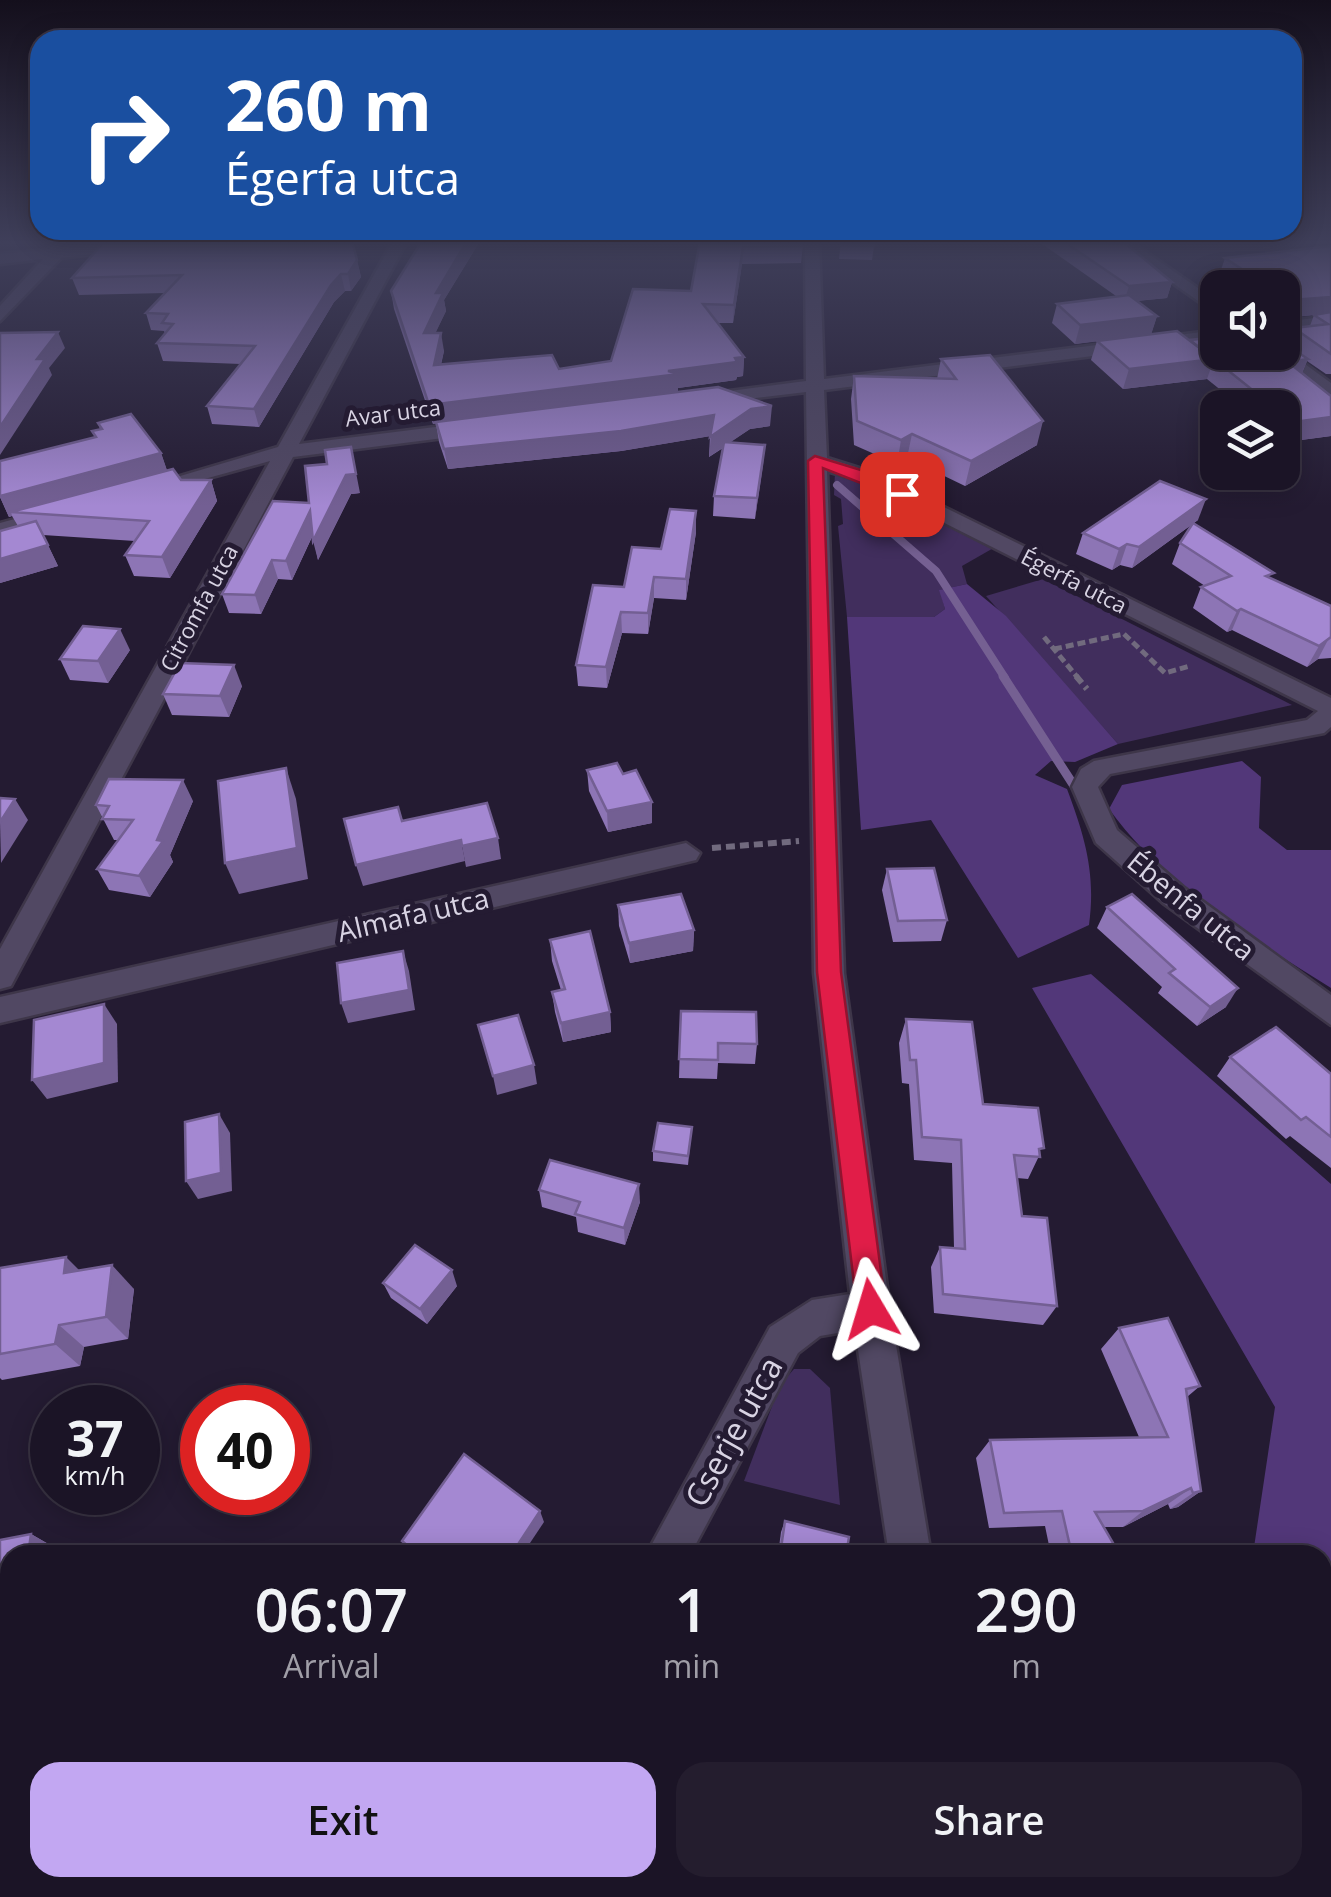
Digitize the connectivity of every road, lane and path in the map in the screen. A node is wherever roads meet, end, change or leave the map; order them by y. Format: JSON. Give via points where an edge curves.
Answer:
{"nodes":[{"id":1,"x":351,"y":330,"type":"edge"},
{"id":2,"x":814,"y":330,"type":"edge"},
{"id":3,"x":1200,"y":337,"type":"edge"},
{"id":4,"x":1300,"y":369,"type":"edge"},
{"id":5,"x":816,"y":385,"type":"junction"},
{"id":6,"x":1331,"y":392,"type":"edge"},
{"id":7,"x":678,"y":402,"type":"edge"},
{"id":8,"x":500,"y":425,"type":"edge"},
{"id":9,"x":283,"y":452,"type":"junction"},
{"id":10,"x":815,"y":461,"type":"junction"},
{"id":11,"x":113,"y":498,"type":"edge"},
{"id":12,"x":76,"y":509,"type":"edge"},
{"id":13,"x":0,"y":529,"type":"edge"},
{"id":14,"x":1114,"y":625,"type":"dead end"},
{"id":15,"x":1124,"y":634,"type":"junction"},
{"id":16,"x":1044,"y":637,"type":"dead end"},
{"id":17,"x":1054,"y":649,"type":"junction"},
{"id":18,"x":1193,"y":665,"type":"dead end"},
{"id":19,"x":1087,"y":689,"type":"dead end"},
{"id":20,"x":1331,"y":710,"type":"edge"},
{"id":21,"x":828,"y":838,"type":"junction"},
{"id":22,"x":686,"y":852,"type":"joint"},
{"id":23,"x":0,"y":977,"type":"edge"},
{"id":24,"x":0,"y":1010,"type":"edge"},
{"id":25,"x":1331,"y":1012,"type":"edge"},
{"id":26,"x":871,"y":1309,"type":"junction"},
{"id":27,"x":672,"y":1545,"type":"edge"},
{"id":28,"x":908,"y":1545,"type":"edge"}],
"edges":[{"from":1,"to":9,"type":"street","name":"Citromfa utca"},
{"from":2,"to":5,"type":"street"},
{"from":3,"to":5,"type":"street"},
{"from":4,"to":6,"type":"street"},
{"from":5,"to":7,"type":"street"},
{"from":5,"to":10,"type":"street"},
{"from":8,"to":9,"type":"street","name":"Avar utca"},
{"from":9,"to":11,"type":"street","name":"Avar utca"},
{"from":9,"to":23,"type":"street","name":"Citromfa utca"},
{"from":10,"to":20,"type":"street","name":"Égerfa utca","via":[[868,477]]},
{"from":10,"to":21,"type":"street"},
{"from":12,"to":13,"type":"street"},
{"from":14,"to":15,"type":"path"},
{"from":15,"to":17,"type":"path"},
{"from":15,"to":18,"type":"path","via":[[1165,673]]},
{"from":16,"to":17,"type":"path"},
{"from":17,"to":19,"type":"path"},
{"from":20,"to":25,"type":"street","name":"Ébenfa utca","via":[[1315,727],[1104,768],[1084,787],[1106,836],[1173,895]]},
{"from":21,"to":22,"type":"path"},
{"from":21,"to":26,"type":"street","via":[[829,972]]},
{"from":22,"to":24,"type":"street","name":"Almafa utca"},
{"from":26,"to":27,"type":"street","name":"Cserje utca","via":[[812,1319],[784,1340]]},
{"from":26,"to":28,"type":"street"}]}
